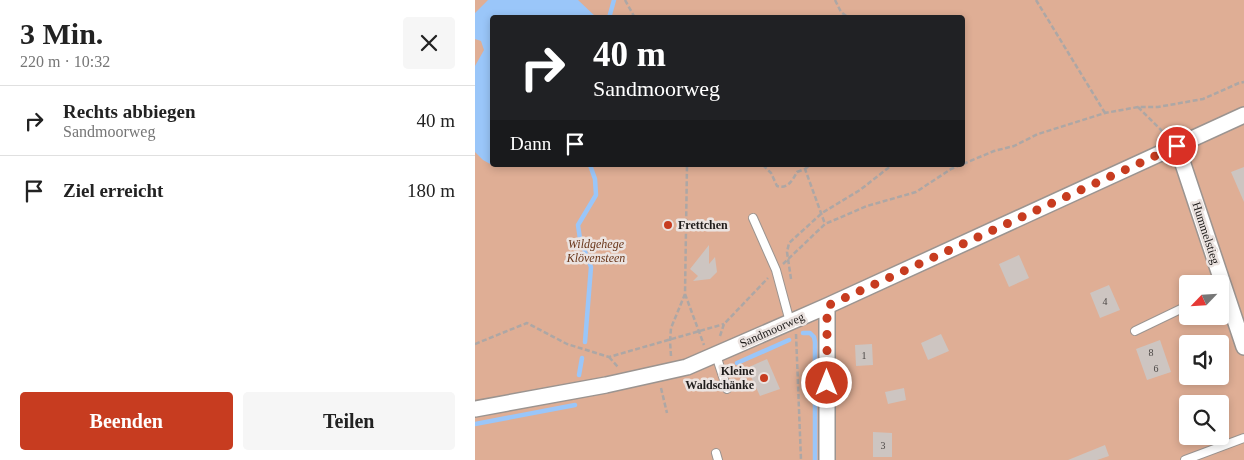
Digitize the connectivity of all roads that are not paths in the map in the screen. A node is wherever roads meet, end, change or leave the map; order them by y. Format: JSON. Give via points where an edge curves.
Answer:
{"nodes":[{"id":1,"x":1244,"y":115,"type":"edge"},
{"id":2,"x":1177,"y":146,"type":"junction"},
{"id":3,"x":753,"y":218,"type":"dead end"},
{"id":4,"x":1217,"y":275,"type":"edge"},
{"id":5,"x":827,"y":306,"type":"junction"},
{"id":6,"x":1229,"y":308,"type":"edge"},
{"id":7,"x":1179,"y":310,"type":"edge"},
{"id":8,"x":790,"y":322,"type":"junction"},
{"id":9,"x":1135,"y":330,"type":"dead end"},
{"id":10,"x":1244,"y":347,"type":"edge"},
{"id":11,"x":713,"y":357,"type":"junction"},
{"id":12,"x":727,"y":389,"type":"dead end"},
{"id":13,"x":475,"y":409,"type":"edge"},
{"id":14,"x":1244,"y":438,"type":"edge"},
{"id":15,"x":827,"y":460,"type":"edge"},
{"id":16,"x":1185,"y":460,"type":"edge"}],
"edges":[{"from":1,"to":2,"type":"street","name":"Sandmoorweg"},
{"from":2,"to":4,"type":"street","name":"Hummelstieg"},
{"from":2,"to":5,"type":"street","name":"Sandmoorweg"},
{"from":3,"to":8,"type":"lane","via":[[776,270]]},
{"from":5,"to":8,"type":"street","name":"Sandmoorweg"},
{"from":5,"to":15,"type":"street"},
{"from":6,"to":10,"type":"street","name":"Hummelstieg"},
{"from":7,"to":9,"type":"lane"},
{"from":8,"to":11,"type":"street","name":"Sandmoorweg"},
{"from":11,"to":12,"type":"lane"},
{"from":11,"to":13,"type":"street","name":"Sandmoorweg","via":[[665,372]]},
{"from":14,"to":16,"type":"lane"}]}
